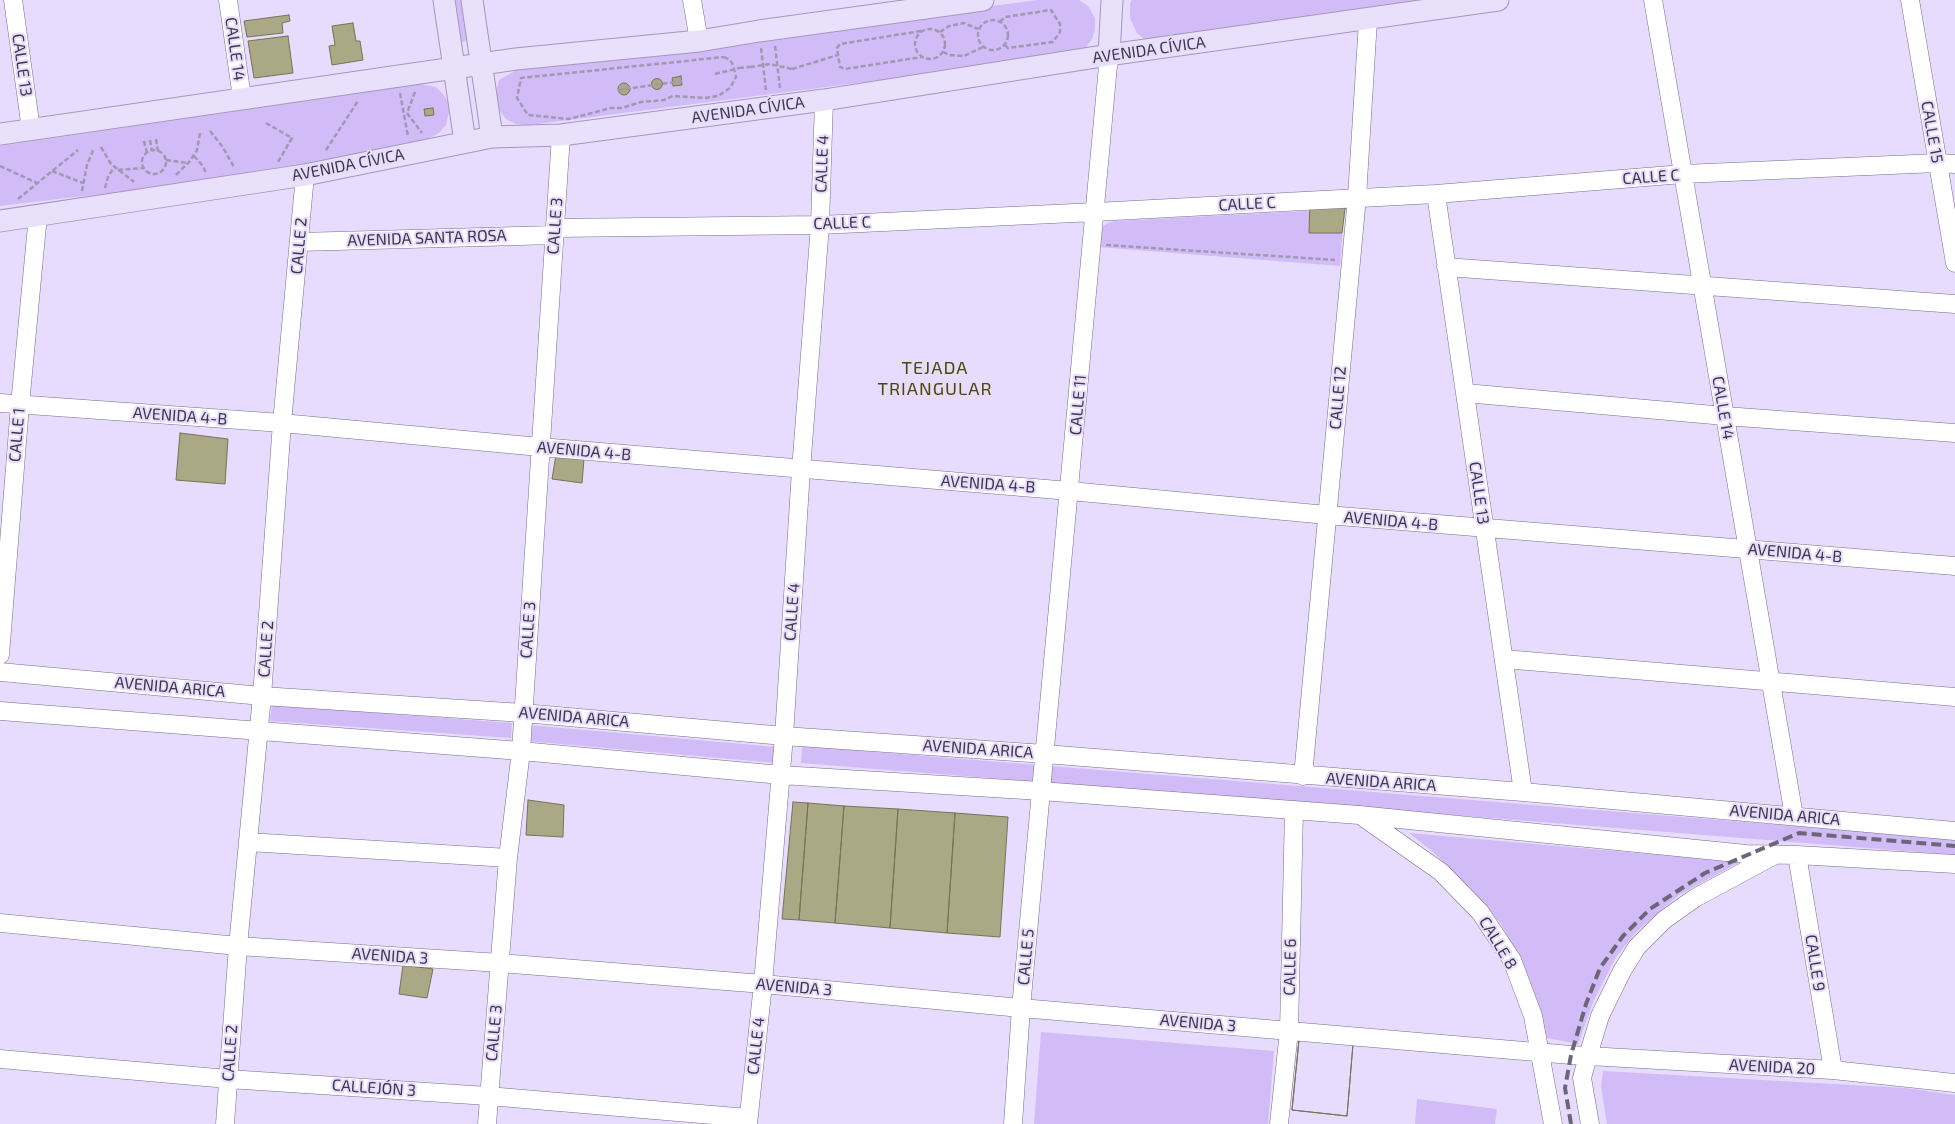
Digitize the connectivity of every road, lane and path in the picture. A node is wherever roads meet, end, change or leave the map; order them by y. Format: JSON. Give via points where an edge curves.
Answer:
{"nodes":[{"id":1,"x":13,"y":0,"type":"edge"},
{"id":2,"x":228,"y":0,"type":"edge"},
{"id":3,"x":444,"y":0,"type":"edge"},
{"id":4,"x":472,"y":0,"type":"edge"},
{"id":5,"x":692,"y":0,"type":"edge"},
{"id":6,"x":983,"y":0,"type":"edge"},
{"id":7,"x":1112,"y":0,"type":"edge"},
{"id":8,"x":1498,"y":0,"type":"edge"},
{"id":9,"x":1653,"y":0,"type":"edge"},
{"id":10,"x":1910,"y":0,"type":"edge"},
{"id":11,"x":911,"y":5,"type":"edge"},
{"id":12,"x":1368,"y":20,"type":"junction"},
{"id":13,"x":1000,"y":22,"type":"junction"},
{"id":14,"x":978,"y":29,"type":"junction"},
{"id":15,"x":765,"y":30,"type":"junction"},
{"id":16,"x":921,"y":32,"type":"junction"},
{"id":17,"x":940,"y":32,"type":"junction"},
{"id":18,"x":699,"y":41,"type":"junction"},
{"id":19,"x":1005,"y":45,"type":"junction"},
{"id":20,"x":983,"y":47,"type":"junction"},
{"id":21,"x":943,"y":52,"type":"junction"},
{"id":22,"x":838,"y":55,"type":"junction"},
{"id":23,"x":1109,"y":56,"type":"junction"},
{"id":24,"x":922,"y":57,"type":"junction"},
{"id":25,"x":481,"y":64,"type":"junction"},
{"id":26,"x":733,"y":65,"type":"joint"},
{"id":27,"x":454,"y":68,"type":"junction"},
{"id":28,"x":715,"y":74,"type":"dead end"},
{"id":29,"x":682,"y":81,"type":"dead end"},
{"id":30,"x":415,"y":90,"type":"dead end"},
{"id":31,"x":618,"y":90,"type":"dead end"},
{"id":32,"x":400,"y":92,"type":"dead end"},
{"id":33,"x":242,"y":98,"type":"junction"},
{"id":34,"x":358,"y":100,"type":"dead end"},
{"id":35,"x":824,"y":100,"type":"junction"},
{"id":36,"x":776,"y":106,"type":"junction"},
{"id":37,"x":266,"y":123,"type":"dead end"},
{"id":38,"x":31,"y":129,"type":"junction"},
{"id":39,"x":210,"y":131,"type":"dead end"},
{"id":40,"x":200,"y":132,"type":"dead end"},
{"id":41,"x":0,"y":134,"type":"edge"},
{"id":42,"x":423,"y":134,"type":"dead end"},
{"id":43,"x":561,"y":135,"type":"junction"},
{"id":44,"x":408,"y":136,"type":"dead end"},
{"id":45,"x":492,"y":137,"type":"junction"},
{"id":46,"x":156,"y":139,"type":"dead end"},
{"id":47,"x":150,"y":140,"type":"dead end"},
{"id":48,"x":144,"y":141,"type":"dead end"},
{"id":49,"x":465,"y":142,"type":"junction"},
{"id":50,"x":101,"y":147,"type":"dead end"},
{"id":51,"x":94,"y":148,"type":"dead end"},
{"id":52,"x":78,"y":150,"type":"dead end"},
{"id":53,"x":326,"y":150,"type":"dead end"},
{"id":54,"x":152,"y":151,"type":"junction"},
{"id":55,"x":158,"y":151,"type":"junction"},
{"id":56,"x":146,"y":153,"type":"junction"},
{"id":57,"x":194,"y":156,"type":"junction"},
{"id":58,"x":166,"y":160,"type":"junction"},
{"id":59,"x":188,"y":163,"type":"junction"},
{"id":60,"x":1946,"y":164,"type":"edge"},
{"id":61,"x":0,"y":166,"type":"edge"},
{"id":62,"x":114,"y":167,"type":"junction"},
{"id":63,"x":274,"y":167,"type":"dead end"},
{"id":64,"x":144,"y":168,"type":"junction"},
{"id":65,"x":118,"y":170,"type":"junction"},
{"id":66,"x":52,"y":171,"type":"junction"},
{"id":67,"x":236,"y":173,"type":"dead end"},
{"id":68,"x":1683,"y":174,"type":"junction"},
{"id":69,"x":305,"y":175,"type":"junction"},
{"id":70,"x":176,"y":176,"type":"dead end"},
{"id":71,"x":208,"y":176,"type":"dead end"},
{"id":72,"x":83,"y":182,"type":"junction"},
{"id":73,"x":38,"y":183,"type":"junction"},
{"id":74,"x":140,"y":186,"type":"dead end"},
{"id":75,"x":104,"y":192,"type":"dead end"},
{"id":76,"x":1436,"y":194,"type":"junction"},
{"id":77,"x":82,"y":195,"type":"dead end"},
{"id":78,"x":1357,"y":197,"type":"junction"},
{"id":79,"x":12,"y":203,"type":"dead end"},
{"id":80,"x":1095,"y":212,"type":"junction"},
{"id":81,"x":38,"y":215,"type":"junction"},
{"id":82,"x":0,"y":221,"type":"edge"},
{"id":83,"x":820,"y":225,"type":"junction"},
{"id":84,"x":555,"y":232,"type":"junction"},
{"id":85,"x":299,"y":242,"type":"junction"},
{"id":86,"x":1092,"y":244,"type":"junction"},
{"id":87,"x":1351,"y":261,"type":"junction"},
{"id":88,"x":1955,"y":263,"type":"edge"},
{"id":89,"x":1446,"y":267,"type":"junction"},
{"id":90,"x":1702,"y":284,"type":"junction"},
{"id":91,"x":1955,"y":304,"type":"edge"},
{"id":92,"x":1464,"y":393,"type":"junction"},
{"id":93,"x":0,"y":404,"type":"edge"},
{"id":94,"x":20,"y":405,"type":"junction"},
{"id":95,"x":1725,"y":416,"type":"junction"},
{"id":96,"x":282,"y":423,"type":"junction"},
{"id":97,"x":1955,"y":433,"type":"edge"},
{"id":98,"x":540,"y":447,"type":"junction"},
{"id":99,"x":801,"y":470,"type":"junction"},
{"id":100,"x":1070,"y":490,"type":"junction"},
{"id":101,"x":1327,"y":516,"type":"junction"},
{"id":102,"x":1484,"y":528,"type":"junction"},
{"id":103,"x":1748,"y":549,"type":"junction"},
{"id":104,"x":1955,"y":566,"type":"edge"},
{"id":105,"x":0,"y":655,"type":"edge"},
{"id":106,"x":1504,"y":659,"type":"junction"},
{"id":107,"x":0,"y":672,"type":"edge"},
{"id":108,"x":1770,"y":681,"type":"junction"},
{"id":109,"x":262,"y":696,"type":"junction"},
{"id":110,"x":1955,"y":697,"type":"edge"},
{"id":111,"x":0,"y":711,"type":"edge"},
{"id":112,"x":523,"y":713,"type":"junction"},
{"id":113,"x":258,"y":730,"type":"junction"},
{"id":114,"x":784,"y":736,"type":"junction"},
{"id":115,"x":522,"y":751,"type":"junction"},
{"id":116,"x":1045,"y":754,"type":"junction"},
{"id":117,"x":781,"y":775,"type":"junction"},
{"id":118,"x":1303,"y":776,"type":"junction"},
{"id":119,"x":1040,"y":791,"type":"junction"},
{"id":120,"x":1523,"y":792,"type":"junction"},
{"id":121,"x":1294,"y":810,"type":"junction"},
{"id":122,"x":1360,"y":815,"type":"junction"},
{"id":123,"x":1794,"y":816,"type":"junction"},
{"id":124,"x":1955,"y":831,"type":"edge"},
{"id":125,"x":248,"y":842,"type":"junction"},
{"id":126,"x":1775,"y":854,"type":"junction"},
{"id":127,"x":1797,"y":855,"type":"junction"},
{"id":128,"x":508,"y":858,"type":"junction"},
{"id":129,"x":1955,"y":864,"type":"edge"},
{"id":130,"x":0,"y":923,"type":"edge"},
{"id":131,"x":238,"y":946,"type":"junction"},
{"id":132,"x":500,"y":963,"type":"junction"},
{"id":133,"x":763,"y":984,"type":"junction"},
{"id":134,"x":1021,"y":1008,"type":"junction"},
{"id":135,"x":1288,"y":1031,"type":"junction"},
{"id":136,"x":1540,"y":1052,"type":"junction"},
{"id":137,"x":1588,"y":1056,"type":"junction"},
{"id":138,"x":0,"y":1059,"type":"edge"},
{"id":139,"x":1833,"y":1070,"type":"junction"},
{"id":140,"x":228,"y":1079,"type":"junction"},
{"id":141,"x":1955,"y":1083,"type":"edge"},
{"id":142,"x":488,"y":1096,"type":"junction"},
{"id":143,"x":748,"y":1121,"type":"edge"},
{"id":144,"x":225,"y":1124,"type":"edge"},
{"id":145,"x":487,"y":1124,"type":"edge"},
{"id":146,"x":1013,"y":1124,"type":"edge"},
{"id":147,"x":1280,"y":1124,"type":"edge"},
{"id":148,"x":1552,"y":1124,"type":"edge"},
{"id":149,"x":1590,"y":1124,"type":"edge"}],
"edges":[{"from":1,"to":38,"type":"street","name":"CALLE 13"},
{"from":2,"to":33,"type":"street","name":"CALLE 14"},
{"from":3,"to":27,"type":"main road"},
{"from":4,"to":25,"type":"main road"},
{"from":5,"to":18,"type":"street"},
{"from":6,"to":11,"type":"main road"},
{"from":7,"to":23,"type":"main road"},
{"from":8,"to":12,"type":"main road","name":"AVENIDA CÍVICA"},
{"from":9,"to":68,"type":"street","name":"CALLE 14"},
{"from":10,"to":60,"type":"street","name":"CALLE 15"},
{"from":11,"to":15,"type":"main road"},
{"from":12,"to":23,"type":"main road","name":"AVENIDA CÍVICA"},
{"from":12,"to":78,"type":"street","name":"CALLE 12"},
{"from":13,"to":14,"type":"path","via":[[985,22]]},
{"from":13,"to":19,"type":"path","via":[[1007,30]]},
{"from":13,"to":19,"type":"path","via":[[1005,17],[1051,10],[1060,24],[1060,32],[1053,42],[1008,48]]},
{"from":14,"to":17,"type":"path","via":[[964,23]]},
{"from":14,"to":20,"type":"path","via":[[978,40]]},
{"from":15,"to":18,"type":"main road"},
{"from":15,"to":36,"type":"path","via":[[781,92]]},
{"from":15,"to":36,"type":"path","via":[[767,94]]},
{"from":16,"to":17,"type":"path","via":[[930,28]]},
{"from":16,"to":22,"type":"path","via":[[840,44]]},
{"from":16,"to":24,"type":"path","via":[[915,46]]},
{"from":17,"to":21,"type":"path","via":[[945,42]]},
{"from":18,"to":25,"type":"main road"},
{"from":19,"to":20,"type":"path","via":[[992,51]]},
{"from":20,"to":21,"type":"path","via":[[964,56]]},
{"from":21,"to":24,"type":"path","via":[[936,58]]},
{"from":22,"to":24,"type":"path","via":[[840,67],[845,69]]},
{"from":22,"to":28,"type":"path","bridge":true,"via":[[792,69],[770,64]]},
{"from":23,"to":35,"type":"main road","name":"AVENIDA CÍVICA"},
{"from":23,"to":80,"type":"street","name":"CALLE 11"},
{"from":25,"to":27,"type":"main road"},
{"from":25,"to":45,"type":"main road"},
{"from":26,"to":26,"type":"path","via":[[724,57],[521,78],[517,98],[528,115],[569,119],[674,96],[718,96],[734,82]]},
{"from":27,"to":33,"type":"main road"},
{"from":27,"to":49,"type":"main road"},
{"from":29,"to":31,"type":"path"},
{"from":30,"to":42,"type":"path","via":[[407,113]]},
{"from":32,"to":44,"type":"path"},
{"from":33,"to":38,"type":"main road"},
{"from":34,"to":53,"type":"path"},
{"from":35,"to":36,"type":"main road","name":"AVENIDA CÍVICA"},
{"from":35,"to":83,"type":"street","name":"CALLE 4"},
{"from":36,"to":43,"type":"main road","name":"AVENIDA CÍVICA"},
{"from":37,"to":63,"type":"path","via":[[292,138]]},
{"from":38,"to":41,"type":"main road"},
{"from":39,"to":67,"type":"path","via":[[232,161]]},
{"from":40,"to":57,"type":"path"},
{"from":43,"to":45,"type":"main road","name":"AVENIDA CÍVICA"},
{"from":43,"to":84,"type":"street","name":"CALLE 3"},
{"from":45,"to":49,"type":"main road","name":"AVENIDA CÍVICA"},
{"from":46,"to":55,"type":"path"},
{"from":47,"to":54,"type":"path"},
{"from":48,"to":56,"type":"path"},
{"from":49,"to":69,"type":"main road","name":"AVENIDA CÍVICA"},
{"from":50,"to":62,"type":"path"},
{"from":51,"to":72,"type":"path"},
{"from":52,"to":66,"type":"path"},
{"from":54,"to":55,"type":"path"},
{"from":54,"to":56,"type":"path"},
{"from":55,"to":58,"type":"path"},
{"from":56,"to":64,"type":"path"},
{"from":57,"to":59,"type":"path"},
{"from":57,"to":71,"type":"path"},
{"from":58,"to":59,"type":"path"},
{"from":58,"to":64,"type":"path","via":[[163,170],[156,174]]},
{"from":59,"to":70,"type":"path"},
{"from":60,"to":68,"type":"street","name":"CALLE C"},
{"from":60,"to":88,"type":"street","name":"CALLE 15"},
{"from":61,"to":73,"type":"path"},
{"from":62,"to":65,"type":"path"},
{"from":62,"to":75,"type":"path"},
{"from":64,"to":65,"type":"path"},
{"from":65,"to":74,"type":"path"},
{"from":66,"to":72,"type":"path"},
{"from":66,"to":73,"type":"path"},
{"from":68,"to":76,"type":"street","name":"CALLE C"},
{"from":68,"to":90,"type":"street","name":"CALLE 14"},
{"from":69,"to":81,"type":"main road","name":"AVENIDA CÍVICA"},
{"from":69,"to":85,"type":"street","name":"CALLE 2"},
{"from":72,"to":77,"type":"path"},
{"from":73,"to":79,"type":"path"},
{"from":76,"to":78,"type":"street","name":"CALLE C"},
{"from":76,"to":89,"type":"street","name":"CALLE 13"},
{"from":78,"to":80,"type":"street","name":"CALLE C"},
{"from":78,"to":87,"type":"street","name":"CALLE 12"},
{"from":80,"to":83,"type":"street","name":"CALLE C"},
{"from":80,"to":86,"type":"street","name":"CALLE 11"},
{"from":81,"to":82,"type":"main road","name":"AVENIDA CÍVICA"},
{"from":81,"to":94,"type":"street","name":"CALLE 1"},
{"from":83,"to":84,"type":"street","name":"CALLE C"},
{"from":83,"to":99,"type":"street","name":"CALLE 4"},
{"from":84,"to":85,"type":"street","name":"AVENIDA SANTA ROSA"},
{"from":84,"to":98,"type":"street","name":"CALLE 3"},
{"from":85,"to":96,"type":"street","name":"CALLE 2"},
{"from":86,"to":87,"type":"path"},
{"from":86,"to":100,"type":"street","name":"CALLE 11"},
{"from":87,"to":101,"type":"street","name":"CALLE 12"},
{"from":89,"to":90,"type":"street"},
{"from":89,"to":92,"type":"street","name":"CALLE 13"},
{"from":90,"to":91,"type":"street"},
{"from":90,"to":95,"type":"street","name":"CALLE 14"},
{"from":92,"to":95,"type":"street"},
{"from":92,"to":102,"type":"street","name":"CALLE 13"},
{"from":93,"to":94,"type":"street","name":"AVENIDA 4-B"},
{"from":94,"to":96,"type":"street","name":"AVENIDA 4-B"},
{"from":94,"to":105,"type":"street","name":"CALLE 1"},
{"from":95,"to":97,"type":"street"},
{"from":95,"to":103,"type":"street","name":"CALLE 14"},
{"from":96,"to":98,"type":"street","name":"AVENIDA 4-B"},
{"from":96,"to":109,"type":"street","name":"CALLE 2"},
{"from":98,"to":99,"type":"street","name":"AVENIDA 4-B"},
{"from":98,"to":112,"type":"street","name":"CALLE 3"},
{"from":99,"to":100,"type":"street","name":"AVENIDA 4-B"},
{"from":99,"to":114,"type":"street","name":"CALLE 4"},
{"from":100,"to":101,"type":"street","name":"AVENIDA 4-B"},
{"from":100,"to":116,"type":"street","name":"CALLE 11"},
{"from":101,"to":102,"type":"street","name":"AVENIDA 4-B"},
{"from":101,"to":118,"type":"street","name":"CALLE 12"},
{"from":102,"to":103,"type":"street","name":"AVENIDA 4-B"},
{"from":102,"to":106,"type":"street","name":"CALLE 13"},
{"from":103,"to":104,"type":"street","name":"AVENIDA 4-B"},
{"from":103,"to":108,"type":"street","name":"CALLE 14"},
{"from":106,"to":108,"type":"street"},
{"from":106,"to":120,"type":"street","name":"CALLE 13"},
{"from":107,"to":109,"type":"street","name":"AVENIDA ARICA"},
{"from":108,"to":110,"type":"street"},
{"from":108,"to":123,"type":"street","name":"CALLE 14"},
{"from":109,"to":112,"type":"street","name":"AVENIDA ARICA"},
{"from":109,"to":113,"type":"street","name":"CALLE 2"},
{"from":111,"to":113,"type":"street"},
{"from":112,"to":114,"type":"street","name":"AVENIDA ARICA"},
{"from":112,"to":115,"type":"street","name":"CALLE 3"},
{"from":113,"to":115,"type":"street"},
{"from":113,"to":125,"type":"street","name":"CALLE 2"},
{"from":114,"to":116,"type":"street","name":"AVENIDA ARICA"},
{"from":114,"to":117,"type":"street","name":"CALLE 4"},
{"from":115,"to":117,"type":"street"},
{"from":115,"to":128,"type":"street","name":"CALLE 3"},
{"from":116,"to":118,"type":"street","name":"AVENIDA ARICA"},
{"from":116,"to":119,"type":"street","name":"CALLE 5"},
{"from":117,"to":119,"type":"street"},
{"from":117,"to":133,"type":"street","name":"CALLE 4"},
{"from":118,"to":120,"type":"street","name":"AVENIDA ARICA"},
{"from":119,"to":121,"type":"street"},
{"from":119,"to":134,"type":"street","name":"CALLE 5"},
{"from":120,"to":123,"type":"street","name":"AVENIDA ARICA"},
{"from":121,"to":122,"type":"street"},
{"from":121,"to":135,"type":"street","name":"CALLE 6"},
{"from":122,"to":126,"type":"street","via":[[1746,854]]},
{"from":122,"to":136,"type":"street","name":"CALLE 8","via":[[1441,872],[1480,912],[1512,960],[1533,1016]]},
{"from":123,"to":124,"type":"street","name":"AVENIDA ARICA"},
{"from":125,"to":128,"type":"street"},
{"from":125,"to":131,"type":"street","name":"CALLE 2"},
{"from":126,"to":127,"type":"street"},
{"from":126,"to":137,"type":"street","via":[[1695,898],[1664,920],[1637,947],[1600,1016]]},
{"from":127,"to":129,"type":"street"},
{"from":127,"to":139,"type":"street","name":"CALLE 9"},
{"from":128,"to":132,"type":"street","name":"CALLE 3"},
{"from":130,"to":131,"type":"street","name":"AVENIDA 3"},
{"from":131,"to":132,"type":"street","name":"AVENIDA 3"},
{"from":131,"to":140,"type":"street","name":"CALLE 2"},
{"from":132,"to":133,"type":"street","name":"AVENIDA 3"},
{"from":132,"to":142,"type":"street","name":"CALLE 3"},
{"from":133,"to":134,"type":"street","name":"AVENIDA 3"},
{"from":133,"to":143,"type":"street","name":"CALLE 4"},
{"from":134,"to":135,"type":"street","name":"AVENIDA 3"},
{"from":134,"to":146,"type":"street","name":"CALLE 5"},
{"from":135,"to":136,"type":"street","name":"AVENIDA 3"},
{"from":135,"to":147,"type":"street","name":"CALLE 6"},
{"from":136,"to":137,"type":"street","name":"AVENIDA 3"},
{"from":136,"to":148,"type":"street","name":"CALLE 8"},
{"from":137,"to":139,"type":"street","name":"AVENIDA 20"},
{"from":137,"to":149,"type":"street","via":[[1582,1078]]},
{"from":138,"to":140,"type":"street","name":"CALLEJÓN 3"},
{"from":139,"to":141,"type":"street","name":"AVENIDA 20"},
{"from":140,"to":142,"type":"street","name":"CALLEJÓN 3"},
{"from":140,"to":144,"type":"street","name":"CALLE 2"},
{"from":142,"to":143,"type":"street","name":"CALLEJÓN 3"},
{"from":142,"to":145,"type":"street","name":"CALLE 3"}]}
